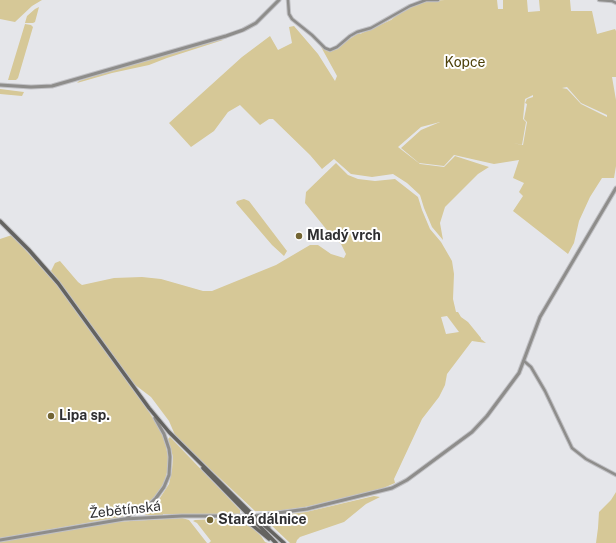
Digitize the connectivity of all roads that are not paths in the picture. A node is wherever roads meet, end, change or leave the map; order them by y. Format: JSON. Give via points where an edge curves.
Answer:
{"nodes":[{"id":1,"x":279,"y":0,"type":"edge"},
{"id":2,"x":288,"y":0,"type":"edge"},
{"id":3,"x":438,"y":0,"type":"edge"},
{"id":4,"x":599,"y":0,"type":"edge"},
{"id":5,"x":609,"y":1,"type":"edge"},
{"id":6,"x":616,"y":3,"type":"edge"},
{"id":7,"x":0,"y":85,"type":"edge"},
{"id":8,"x":616,"y":188,"type":"edge"},
{"id":9,"x":0,"y":221,"type":"edge"},
{"id":10,"x":524,"y":361,"type":"junction"},
{"id":11,"x":149,"y":408,"type":"junction"},
{"id":12,"x":192,"y":455,"type":"junction"},
{"id":13,"x":616,"y":475,"type":"edge"},
{"id":14,"x":273,"y":514,"type":"junction"},
{"id":15,"x":218,"y":516,"type":"junction"},
{"id":16,"x":248,"y":516,"type":"junction"},
{"id":17,"x":254,"y":516,"type":"junction"},
{"id":18,"x":124,"y":519,"type":"junction"},
{"id":19,"x":270,"y":530,"type":"junction"},
{"id":20,"x":0,"y":540,"type":"edge"},
{"id":21,"x":275,"y":543,"type":"edge"},
{"id":22,"x":284,"y":543,"type":"edge"}],
"edges":[{"from":1,"to":7,"type":"street","via":[[256,23],[226,36],[52,86],[36,88]]},
{"from":2,"to":3,"type":"street","via":[[292,20],[330,50],[357,32],[371,28],[410,6],[426,0]]},
{"from":4,"to":5,"type":"street"},
{"from":5,"to":6,"type":"street"},
{"from":8,"to":10,"type":"street","name":"Žebětínská","via":[[540,317]]},
{"from":9,"to":11,"type":"main road","via":[[58,283]]},
{"from":10,"to":13,"type":"street","via":[[531,367],[545,391],[572,448],[586,459]]},
{"from":10,"to":14,"type":"street","name":"Žebětínská","via":[[514,381],[479,426],[403,483],[334,503]]},
{"from":11,"to":12,"type":"main road"},
{"from":11,"to":18,"type":"street","via":[[161,428],[169,449],[170,470],[165,485],[156,498]]},
{"from":12,"to":16,"type":"main road"},
{"from":12,"to":17,"type":"main road"},
{"from":14,"to":17,"type":"street","name":"Žebětínská"},
{"from":14,"to":19,"type":"street","via":[[268,520]]},
{"from":15,"to":16,"type":"street","name":"Žebětínská"},
{"from":15,"to":18,"type":"street","name":"Žebětínská"},
{"from":15,"to":21,"type":"main road","via":[[243,520]]},
{"from":16,"to":17,"type":"street","name":"Žebětínská"},
{"from":16,"to":21,"type":"main road"},
{"from":17,"to":19,"type":"main road"},
{"from":18,"to":20,"type":"street","name":"Žebětínská"},
{"from":19,"to":22,"type":"main road"}]}
